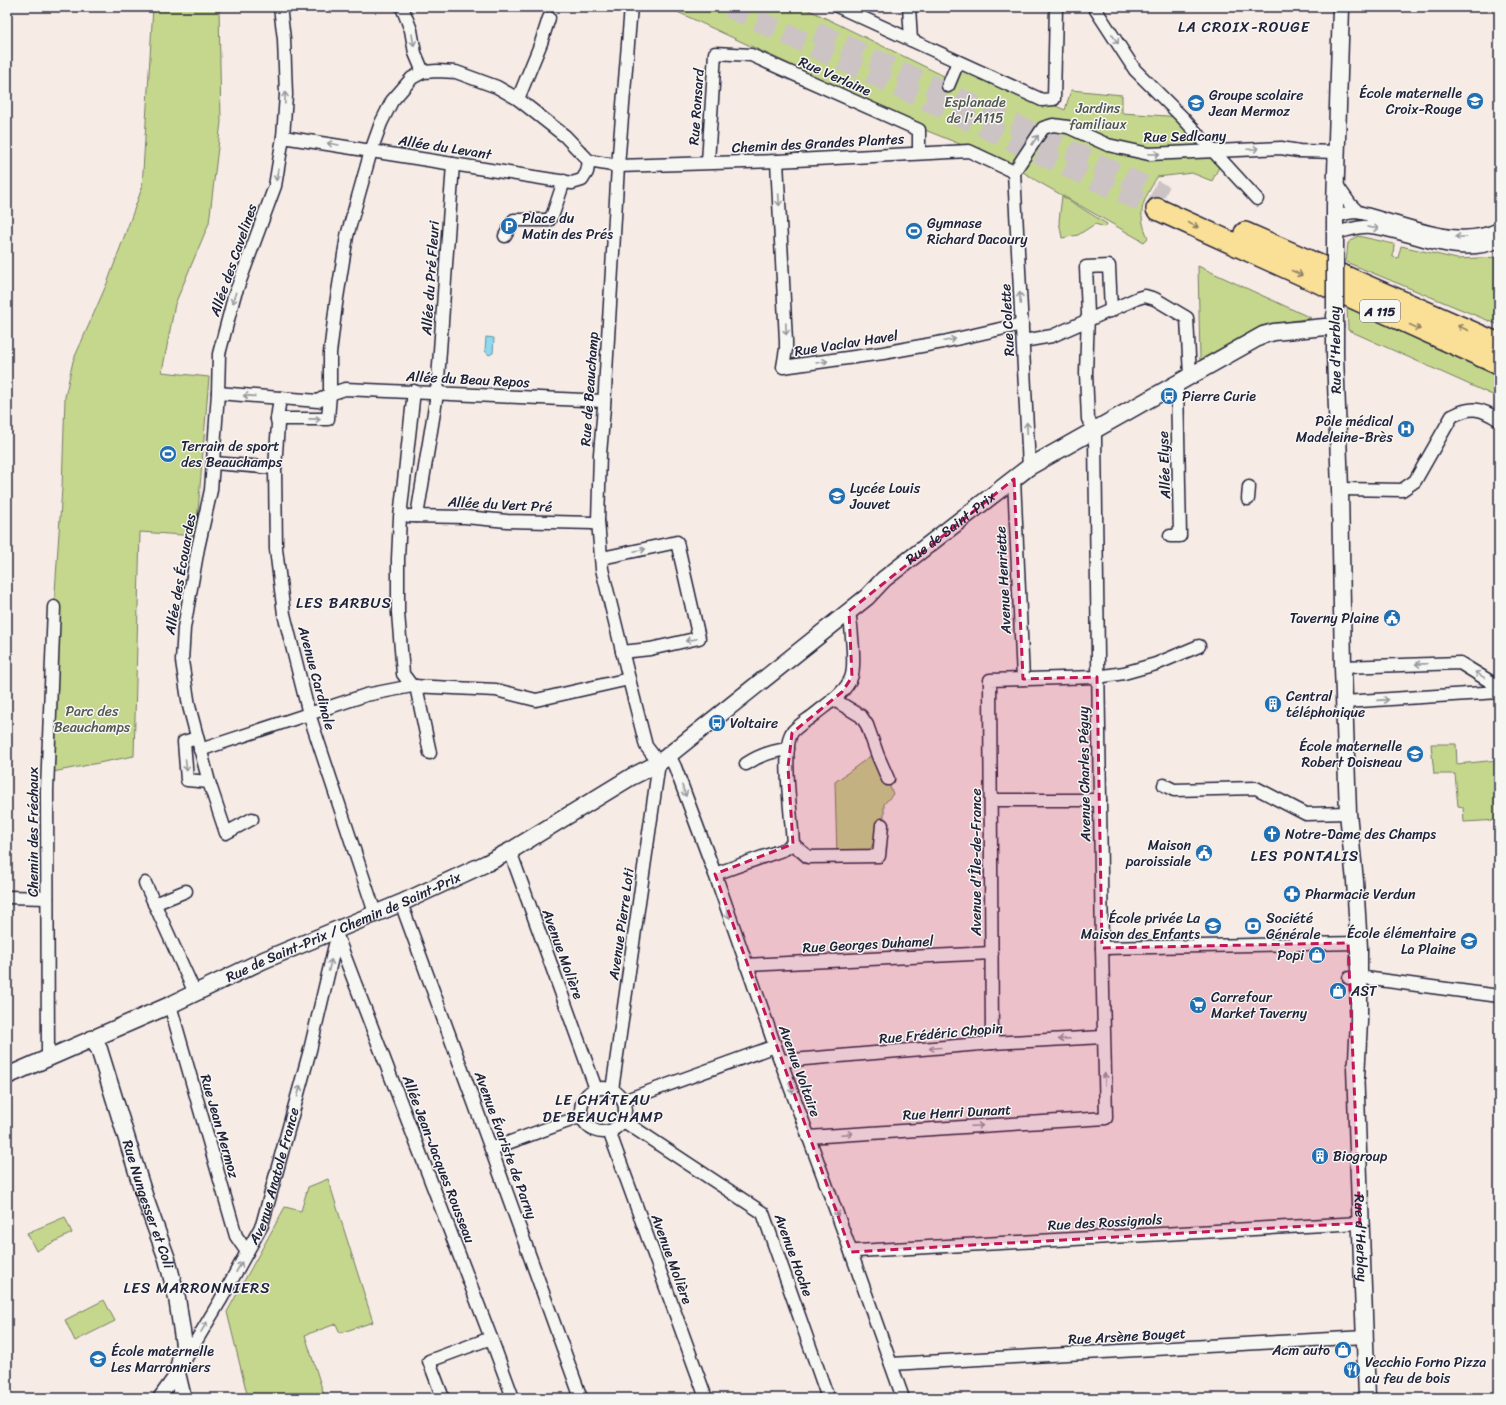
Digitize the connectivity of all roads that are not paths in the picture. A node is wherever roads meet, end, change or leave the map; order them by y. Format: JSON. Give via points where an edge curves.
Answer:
{"nodes":[{"id":1,"x":280,"y":7,"type":"edge"},
{"id":2,"x":402,"y":7,"type":"edge"},
{"id":3,"x":631,"y":7,"type":"edge"},
{"id":4,"x":838,"y":7,"type":"edge"},
{"id":5,"x":909,"y":7,"type":"edge"},
{"id":6,"x":1056,"y":7,"type":"edge"},
{"id":7,"x":1094,"y":7,"type":"edge"},
{"id":8,"x":1341,"y":7,"type":"edge"},
{"id":9,"x":549,"y":18,"type":"dead end"},
{"id":10,"x":910,"y":40,"type":"junction"},
{"id":11,"x":715,"y":53,"type":"joint"},
{"id":12,"x":958,"y":62,"type":"junction"},
{"id":13,"x":423,"y":72,"type":"junction"},
{"id":14,"x":948,"y":86,"type":"dead end"},
{"id":15,"x":518,"y":99,"type":"junction"},
{"id":16,"x":283,"y":136,"type":"junction"},
{"id":17,"x":371,"y":151,"type":"junction"},
{"id":18,"x":1214,"y":151,"type":"junction"},
{"id":19,"x":1337,"y":152,"type":"junction"},
{"id":20,"x":919,"y":154,"type":"junction"},
{"id":21,"x":589,"y":161,"type":"junction"},
{"id":22,"x":777,"y":161,"type":"junction"},
{"id":23,"x":708,"y":162,"type":"junction"},
{"id":24,"x":452,"y":164,"type":"junction"},
{"id":25,"x":618,"y":166,"type":"junction"},
{"id":26,"x":1014,"y":172,"type":"junction"},
{"id":27,"x":564,"y":181,"type":"junction"},
{"id":28,"x":1336,"y":184,"type":"junction"},
{"id":29,"x":1257,"y":199,"type":"dead end"},
{"id":30,"x":1358,"y":212,"type":"junction"},
{"id":31,"x":1335,"y":216,"type":"junction"},
{"id":32,"x":1499,"y":229,"type":"edge"},
{"id":33,"x":1335,"y":233,"type":"junction"},
{"id":34,"x":505,"y":236,"type":"dead end"},
{"id":35,"x":1499,"y":241,"type":"edge"},
{"id":36,"x":1111,"y":311,"type":"junction"},
{"id":37,"x":1087,"y":322,"type":"junction"},
{"id":38,"x":1022,"y":324,"type":"junction"},
{"id":39,"x":1335,"y":331,"type":"junction"},
{"id":40,"x":1023,"y":341,"type":"junction"},
{"id":41,"x":1499,"y":344,"type":"edge"},
{"id":42,"x":1499,"y":364,"type":"edge"},
{"id":43,"x":1183,"y":379,"type":"junction"},
{"id":44,"x":414,"y":391,"type":"junction"},
{"id":45,"x":218,"y":393,"type":"junction"},
{"id":46,"x":330,"y":394,"type":"junction"},
{"id":47,"x":437,"y":394,"type":"junction"},
{"id":48,"x":280,"y":398,"type":"junction"},
{"id":49,"x":604,"y":401,"type":"junction"},
{"id":50,"x":277,"y":419,"type":"junction"},
{"id":51,"x":1499,"y":420,"type":"edge"},
{"id":52,"x":1095,"y":430,"type":"junction"},
{"id":53,"x":214,"y":463,"type":"junction"},
{"id":54,"x":1029,"y":467,"type":"junction"},
{"id":55,"x":275,"y":468,"type":"junction"},
{"id":56,"x":1014,"y":479,"type":"junction"},
{"id":57,"x":1340,"y":489,"type":"junction"},
{"id":58,"x":417,"y":516,"type":"junction"},
{"id":59,"x":400,"y":517,"type":"junction"},
{"id":60,"x":598,"y":521,"type":"junction"},
{"id":61,"x":1170,"y":536,"type":"dead end"},
{"id":62,"x":602,"y":558,"type":"junction"},
{"id":63,"x":54,"y":607,"type":"dead end"},
{"id":64,"x":849,"y":611,"type":"junction"},
{"id":65,"x":1199,"y":646,"type":"dead end"},
{"id":66,"x":622,"y":652,"type":"junction"},
{"id":67,"x":1343,"y":667,"type":"junction"},
{"id":68,"x":1097,"y":677,"type":"junction"},
{"id":69,"x":628,"y":679,"type":"junction"},
{"id":70,"x":1023,"y":679,"type":"junction"},
{"id":71,"x":414,"y":686,"type":"junction"},
{"id":72,"x":1499,"y":687,"type":"edge"},
{"id":73,"x":1499,"y":692,"type":"edge"},
{"id":74,"x":833,"y":699,"type":"junction"},
{"id":75,"x":1344,"y":702,"type":"junction"},
{"id":76,"x":309,"y":714,"type":"junction"},
{"id":77,"x":198,"y":744,"type":"junction"},
{"id":78,"x":788,"y":749,"type":"junction"},
{"id":79,"x":430,"y":753,"type":"dead end"},
{"id":80,"x":664,"y":759,"type":"junction"},
{"id":81,"x":746,"y":764,"type":"dead end"},
{"id":82,"x":888,"y":779,"type":"dead end"},
{"id":83,"x":209,"y":782,"type":"junction"},
{"id":84,"x":1164,"y":785,"type":"dead end"},
{"id":85,"x":991,"y":800,"type":"junction"},
{"id":86,"x":1100,"y":800,"type":"junction"},
{"id":87,"x":1348,"y":813,"type":"junction"},
{"id":88,"x":252,"y":819,"type":"dead end"},
{"id":89,"x":882,"y":825,"type":"dead end"},
{"id":90,"x":794,"y":844,"type":"junction"},
{"id":91,"x":510,"y":851,"type":"junction"},
{"id":92,"x":715,"y":874,"type":"junction"},
{"id":93,"x":145,"y":883,"type":"dead end"},
{"id":94,"x":186,"y":891,"type":"dead end"},
{"id":95,"x":7,"y":897,"type":"edge"},
{"id":96,"x":47,"y":898,"type":"junction"},
{"id":97,"x":401,"y":903,"type":"junction"},
{"id":98,"x":154,"y":904,"type":"junction"},
{"id":99,"x":375,"y":913,"type":"junction"},
{"id":100,"x":337,"y":935,"type":"junction"},
{"id":101,"x":1353,"y":943,"type":"junction"},
{"id":102,"x":1102,"y":948,"type":"junction"},
{"id":103,"x":992,"y":953,"type":"junction"},
{"id":104,"x":746,"y":965,"type":"junction"},
{"id":105,"x":1354,"y":978,"type":"junction"},
{"id":106,"x":195,"y":993,"type":"junction"},
{"id":107,"x":1499,"y":996,"type":"edge"},
{"id":108,"x":170,"y":1005,"type":"junction"},
{"id":109,"x":1103,"y":1037,"type":"junction"},
{"id":110,"x":92,"y":1039,"type":"junction"},
{"id":111,"x":992,"y":1043,"type":"junction"},
{"id":112,"x":775,"y":1046,"type":"junction"},
{"id":113,"x":48,"y":1057,"type":"junction"},
{"id":114,"x":781,"y":1061,"type":"junction"},
{"id":115,"x":7,"y":1076,"type":"edge"},
{"id":116,"x":596,"y":1089,"type":"junction"},
{"id":117,"x":612,"y":1090,"type":"junction"},
{"id":118,"x":623,"y":1101,"type":"junction"},
{"id":119,"x":582,"y":1116,"type":"junction"},
{"id":120,"x":1106,"y":1118,"type":"joint"},
{"id":121,"x":622,"y":1120,"type":"junction"},
{"id":122,"x":609,"y":1130,"type":"junction"},
{"id":123,"x":808,"y":1137,"type":"junction"},
{"id":124,"x":491,"y":1149,"type":"junction"},
{"id":125,"x":1360,"y":1223,"type":"junction"},
{"id":126,"x":247,"y":1252,"type":"junction"},
{"id":127,"x":851,"y":1252,"type":"junction"},
{"id":128,"x":1365,"y":1337,"type":"junction"},
{"id":129,"x":491,"y":1338,"type":"junction"},
{"id":130,"x":891,"y":1364,"type":"junction"},
{"id":131,"x":177,"y":1373,"type":"junction"},
{"id":132,"x":159,"y":1398,"type":"edge"},
{"id":133,"x":183,"y":1398,"type":"edge"},
{"id":134,"x":443,"y":1398,"type":"edge"},
{"id":135,"x":513,"y":1398,"type":"edge"},
{"id":136,"x":581,"y":1398,"type":"edge"},
{"id":137,"x":706,"y":1398,"type":"edge"},
{"id":138,"x":828,"y":1398,"type":"edge"},
{"id":139,"x":903,"y":1398,"type":"edge"},
{"id":140,"x":1367,"y":1398,"type":"edge"}],
"edges":[{"from":16,"to":1,"type":"street","name":"Allée des Cavelines","one_way":true,"via":[[286,95]]},
{"from":2,"to":13,"type":"street","one_way":true},
{"from":3,"to":25,"type":"street","name":"Rue de Beauchamp"},
{"from":4,"to":10,"type":"street"},
{"from":5,"to":10,"type":"street"},
{"from":6,"to":12,"type":"street","via":[[1054,99],[1042,100]]},
{"from":7,"to":18,"type":"street","one_way":true,"via":[[1135,70]]},
{"from":8,"to":19,"type":"street","name":"Rue d'Herblay"},
{"from":9,"to":15,"type":"street","via":[[542,43]]},
{"from":10,"to":12,"type":"street"},
{"from":11,"to":20,"type":"street","name":"Rue Verlaine","via":[[751,55],[919,130]]},
{"from":11,"to":23,"type":"street","name":"Rue Ronsard"},
{"from":12,"to":14,"type":"street"},
{"from":13,"to":15,"type":"street","via":[[456,72]]},
{"from":13,"to":17,"type":"street","via":[[412,78],[392,101]]},
{"from":15,"to":21,"type":"street","via":[[565,136]]},
{"from":17,"to":16,"type":"street","name":"Allée du Levant","one_way":true},
{"from":16,"to":45,"type":"street","name":"Allée des Cavelines","one_way":true,"via":[[275,186],[234,297],[219,354]]},
{"from":17,"to":24,"type":"street","name":"Allée du Levant"},
{"from":17,"to":46,"type":"street","via":[[347,236],[330,353]]},
{"from":18,"to":19,"type":"street","name":"Rue Sedlcany","one_way":true,"via":[[1281,148]]},
{"from":26,"to":18,"type":"street","name":"Rue Sedlcany","one_way":true,"via":[[1043,128],[1053,125],[1068,127],[1108,145],[1149,154]]},
{"from":18,"to":29,"type":"street"},
{"from":19,"to":28,"type":"street","name":"Rue d'Herblay"},
{"from":20,"to":22,"type":"street","name":"Chemin des Grandes Plantes"},
{"from":20,"to":26,"type":"street","name":"Chemin des Grandes Plantes","via":[[969,151]]},
{"from":21,"to":25,"type":"street","name":"Chemin des Grandes Plantes"},
{"from":21,"to":27,"type":"street","name":"Allée du Levant","via":[[582,180],[572,183]]},
{"from":22,"to":23,"type":"street","name":"Chemin des Grandes Plantes"},
{"from":22,"to":38,"type":"street","name":"Rue Vaclav Havel","one_way":true,"via":[[786,341],[783,368],[883,353]]},
{"from":23,"to":25,"type":"street","name":"Chemin des Grandes Plantes"},
{"from":24,"to":27,"type":"street","name":"Allée du Levant"},
{"from":24,"to":47,"type":"street","name":"Allée du Pré Fleuri"},
{"from":25,"to":49,"type":"street","name":"Rue de Beauchamp"},
{"from":38,"to":26,"type":"street","name":"Rue Colette","one_way":true},
{"from":27,"to":34,"type":"street","via":[[553,214],[548,220],[514,220]]},
{"from":28,"to":30,"type":"street"},
{"from":28,"to":31,"type":"street","name":"Rue d'Herblay"},
{"from":30,"to":31,"type":"street"},
{"from":32,"to":30,"type":"street","one_way":true,"via":[[1471,237],[1452,236]]},
{"from":31,"to":33,"type":"street","name":"Rue d'Herblay"},
{"from":33,"to":35,"type":"street","one_way":true,"via":[[1370,226],[1459,247]]},
{"from":33,"to":39,"type":"street","name":"Rue d'Herblay","bridge":true},
{"from":36,"to":37,"type":"street"},
{"from":36,"to":37,"type":"street","via":[[1109,266],[1086,267]]},
{"from":36,"to":43,"type":"street","via":[[1145,296],[1187,318]]},
{"from":37,"to":40,"type":"street","via":[[1052,336]]},
{"from":37,"to":52,"type":"street","via":[[1088,419]]},
{"from":38,"to":40,"type":"street","name":"Rue Colette"},
{"from":39,"to":43,"type":"street","name":"Rue de Saint-Prix","via":[[1274,332],[1258,338]]},
{"from":39,"to":57,"type":"street","name":"Rue d'Herblay"},
{"from":54,"to":40,"type":"street","name":"Rue Colette","one_way":true},
{"from":41,"to":42,"type":"highway","number":"A 115","one_way":true,"via":[[1266,242],[1161,203]]},
{"from":43,"to":52,"type":"street","name":"Rue de Saint-Prix"},
{"from":43,"to":61,"type":"street","name":"Allée Elyse","via":[[1180,536]]},
{"from":44,"to":46,"type":"street","name":"Allée du Beau Repos","via":[[345,389]]},
{"from":44,"to":47,"type":"street","name":"Allée du Beau Repos"},
{"from":44,"to":59,"type":"street"},
{"from":48,"to":45,"type":"street","name":"Allée du Beau Repos","one_way":true},
{"from":45,"to":53,"type":"street","name":"Allée des Écouardes"},
{"from":46,"to":48,"type":"street","name":"Allée du Beau Repos","via":[[318,401]]},
{"from":50,"to":46,"type":"street","one_way":true,"via":[[328,419]]},
{"from":47,"to":49,"type":"street","name":"Allée du Beau Repos"},
{"from":47,"to":58,"type":"street","name":"Allée du Pré Fleuri"},
{"from":48,"to":50,"type":"street","name":"Avenue Cardinale"},
{"from":49,"to":60,"type":"street","name":"Rue de Beauchamp"},
{"from":50,"to":55,"type":"street","name":"Avenue Cardinale"},
{"from":51,"to":57,"type":"street","via":[[1473,408],[1452,416],[1415,481],[1402,490]]},
{"from":52,"to":54,"type":"street","name":"Rue de Saint-Prix"},
{"from":52,"to":68,"type":"street","name":"Avenue Charles Péguy"},
{"from":53,"to":55,"type":"street"},
{"from":53,"to":77,"type":"street","name":"Allée des Écouardes","via":[[212,490],[198,548],[184,628],[182,662]]},
{"from":54,"to":56,"type":"street","name":"Rue de Saint-Prix"},
{"from":55,"to":76,"type":"street","name":"Avenue Cardinale","via":[[276,549],[284,614]]},
{"from":56,"to":64,"type":"street","name":"Rue de Saint-Prix","via":[[884,580]]},
{"from":56,"to":70,"type":"street","name":"Avenue Henriette"},
{"from":57,"to":67,"type":"street","name":"Rue d'Herblay"},
{"from":58,"to":59,"type":"street","name":"Allée du Vert Pré"},
{"from":58,"to":60,"type":"street","name":"Allée du Vert Pré","via":[[577,523]]},
{"from":59,"to":71,"type":"street","via":[[398,613],[402,666],[403,674]]},
{"from":60,"to":62,"type":"street","name":"Rue de Beauchamp"},
{"from":62,"to":66,"type":"street","name":"Rue de Beauchamp","via":[[602,569]]},
{"from":62,"to":66,"type":"street","one_way":true,"via":[[676,542],[699,638],[650,649]]},
{"from":63,"to":96,"type":"street","name":"Chemin des Fréchaux","via":[[47,791]]},
{"from":64,"to":74,"type":"street","via":[[852,678]]},
{"from":64,"to":80,"type":"street","name":"Rue de Saint-Prix"},
{"from":65,"to":68,"type":"street","via":[[1156,664]]},
{"from":66,"to":69,"type":"street","name":"Rue de Beauchamp"},
{"from":72,"to":67,"type":"street","one_way":true,"via":[[1460,663]]},
{"from":67,"to":75,"type":"street","name":"Rue d'Herblay"},
{"from":68,"to":70,"type":"street"},
{"from":68,"to":86,"type":"street","name":"Avenue Charles Péguy"},
{"from":69,"to":71,"type":"street","via":[[536,700],[496,690]]},
{"from":69,"to":80,"type":"street","name":"Rue de Beauchamp","via":[[646,746]]},
{"from":70,"to":85,"type":"street","name":"Avenue d'Île-de-France","via":[[990,680]]},
{"from":71,"to":76,"type":"street","via":[[366,695]]},
{"from":71,"to":79,"type":"street"},
{"from":75,"to":73,"type":"street","one_way":true},
{"from":74,"to":78,"type":"street","via":[[792,733]]},
{"from":74,"to":82,"type":"street","via":[[861,716]]},
{"from":75,"to":87,"type":"street","name":"Rue d'Herblay"},
{"from":76,"to":77,"type":"street"},
{"from":76,"to":99,"type":"street","name":"Avenue Cardinale"},
{"from":77,"to":83,"type":"street","name":"Allée des Écouardes"},
{"from":77,"to":83,"type":"street","one_way":true,"via":[[184,742],[187,780]]},
{"from":78,"to":81,"type":"street","via":[[756,757]]},
{"from":78,"to":90,"type":"street"},
{"from":80,"to":91,"type":"street","name":"Rue de Saint-Prix / Chemin de Saint-Prix"},
{"from":80,"to":92,"type":"street","name":"Avenue Voltaire","one_way":true,"via":[[675,767]]},
{"from":80,"to":117,"type":"street","name":"Avenue Pierre Loti"},
{"from":83,"to":88,"type":"street","name":"Allée des Écouardes","via":[[226,833]]},
{"from":84,"to":87,"type":"street","via":[[1174,790],[1256,788],[1306,814]]},
{"from":85,"to":86,"type":"street"},
{"from":85,"to":103,"type":"street","name":"Avenue d'Île-de-France"},
{"from":86,"to":102,"type":"street","name":"Avenue Charles Péguy"},
{"from":87,"to":101,"type":"street","name":"Rue d'Herblay","via":[[1355,879]]},
{"from":89,"to":90,"type":"street","via":[[879,856],[808,857]]},
{"from":90,"to":92,"type":"street"},
{"from":91,"to":97,"type":"street","name":"Rue de Saint-Prix / Chemin de Saint-Prix"},
{"from":91,"to":116,"type":"street","name":"Avenue Molière"},
{"from":92,"to":104,"type":"street","name":"Avenue Voltaire","one_way":true},
{"from":93,"to":98,"type":"street"},
{"from":94,"to":98,"type":"street"},
{"from":95,"to":96,"type":"street"},
{"from":96,"to":113,"type":"street","name":"Chemin des Fréchaux"},
{"from":97,"to":99,"type":"street","name":"Rue de Saint-Prix / Chemin de Saint-Prix"},
{"from":97,"to":124,"type":"street","name":"Avenue Évariste de Parny"},
{"from":98,"to":106,"type":"street"},
{"from":99,"to":100,"type":"street","name":"Rue de Saint-Prix / Chemin de Saint-Prix"},
{"from":100,"to":106,"type":"street","name":"Rue de Saint-Prix / Chemin de Saint-Prix","via":[[264,960]]},
{"from":126,"to":100,"type":"street","name":"Avenue Anatole France","one_way":true,"via":[[262,1225],[310,1050]]},
{"from":100,"to":129,"type":"street","name":"Allée Jean-Jacques Rousseau"},
{"from":101,"to":102,"type":"street"},
{"from":101,"to":105,"type":"street","name":"Rue d'Herblay"},
{"from":102,"to":109,"type":"street","name":"Avenue Charles Péguy"},
{"from":103,"to":104,"type":"street","name":"Rue Georges Duhamel"},
{"from":103,"to":111,"type":"street","name":"Avenue d'Île-de-France"},
{"from":104,"to":112,"type":"street","name":"Avenue Voltaire"},
{"from":105,"to":107,"type":"street"},
{"from":105,"to":125,"type":"street","name":"Rue d'Herblay","via":[[1351,1021],[1356,1078]]},
{"from":106,"to":108,"type":"street","name":"Rue de Saint-Prix / Chemin de Saint-Prix"},
{"from":108,"to":110,"type":"street","name":"Rue de Saint-Prix / Chemin de Saint-Prix"},
{"from":108,"to":126,"type":"street","name":"Rue Jean Mermoz","via":[[236,1236]]},
{"from":109,"to":111,"type":"street","name":"Rue Frédéric Chopin","one_way":true},
{"from":120,"to":109,"type":"street","name":"Avenue Charles Péguy","one_way":true},
{"from":110,"to":113,"type":"street","name":"Rue de Saint-Prix / Chemin de Saint-Prix"},
{"from":110,"to":131,"type":"street","name":"Rue Nungesser et Coli","via":[[102,1056],[178,1298],[184,1345]]},
{"from":111,"to":114,"type":"street","name":"Rue Frédéric Chopin","one_way":true},
{"from":112,"to":114,"type":"street","name":"Avenue Voltaire"},
{"from":112,"to":118,"type":"street"},
{"from":113,"to":115,"type":"street","name":"Rue de Saint-Prix / Chemin de Saint-Prix"},
{"from":114,"to":123,"type":"street","name":"Avenue Voltaire","one_way":true},
{"from":116,"to":117,"type":"street"},
{"from":116,"to":119,"type":"street","via":[[590,1092],[582,1103]]},
{"from":117,"to":118,"type":"street"},
{"from":118,"to":121,"type":"street","via":[[625,1108]]},
{"from":119,"to":122,"type":"street","via":[[590,1127],[596,1130]]},
{"from":119,"to":124,"type":"street"},
{"from":123,"to":120,"type":"street","name":"Rue Henri Dunant","one_way":true},
{"from":121,"to":122,"type":"street"},
{"from":121,"to":138,"type":"street","name":"Avenue Hoche","via":[[763,1213]]},
{"from":122,"to":137,"type":"street","name":"Avenue Molière"},
{"from":123,"to":127,"type":"street","name":"Avenue Voltaire","one_way":true},
{"from":124,"to":136,"type":"street","name":"Avenue Évariste de Parny"},
{"from":125,"to":127,"type":"street","name":"Rue des Rossignols"},
{"from":125,"to":128,"type":"street","name":"Rue d'Herblay"},
{"from":131,"to":126,"type":"street","name":"Avenue Anatole France","one_way":true},
{"from":127,"to":130,"type":"street","name":"Avenue Voltaire"},
{"from":128,"to":130,"type":"street","name":"Rue Arsène Bouget"},
{"from":128,"to":140,"type":"street","name":"Rue d'Herblay"},
{"from":129,"to":134,"type":"street","via":[[429,1361]]},
{"from":129,"to":135,"type":"street","name":"Allée Jean-Jacques Rousseau"},
{"from":130,"to":139,"type":"street","name":"Avenue Voltaire"},
{"from":131,"to":132,"type":"street","name":"Avenue Anatole France"},
{"from":131,"to":133,"type":"street"}]}
